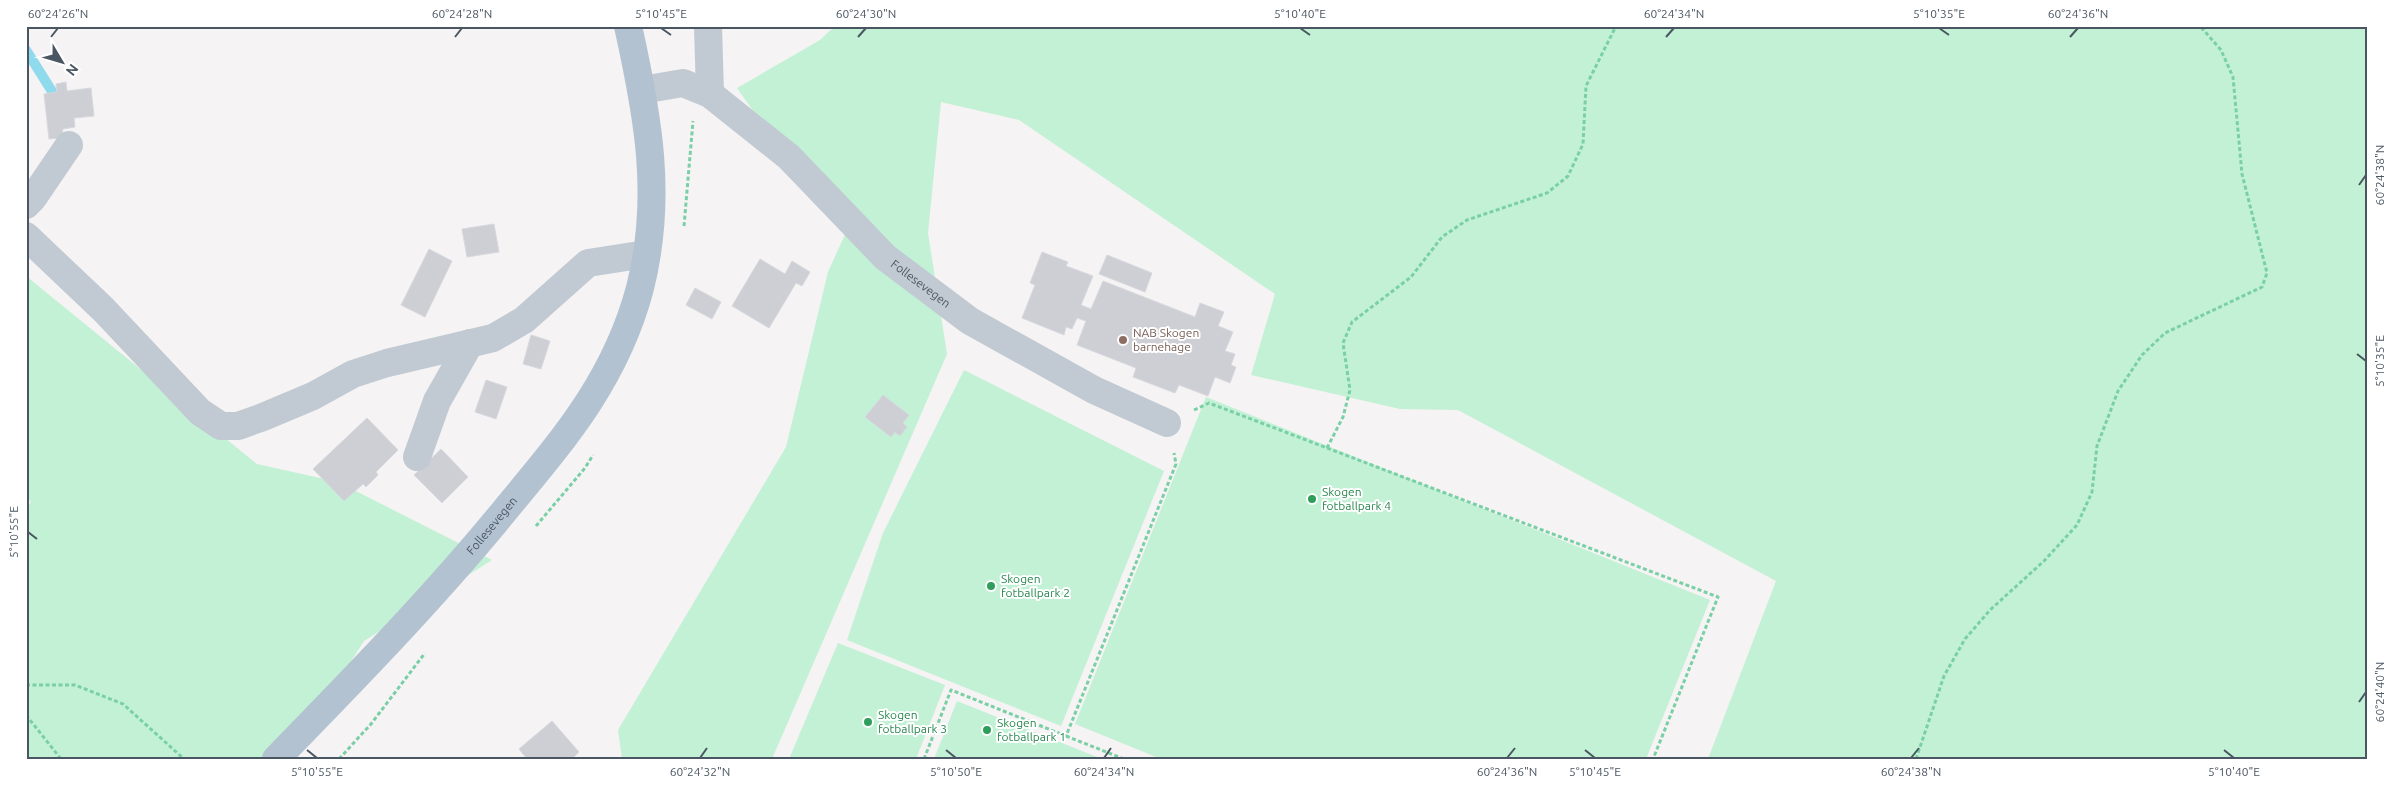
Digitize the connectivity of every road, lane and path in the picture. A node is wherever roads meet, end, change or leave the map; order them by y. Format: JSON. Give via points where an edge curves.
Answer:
{"nodes":[{"id":1,"x":628,"y":26,"type":"edge"},
{"id":2,"x":708,"y":26,"type":"edge"},
{"id":3,"x":1616,"y":26,"type":"edge"},
{"id":4,"x":2200,"y":26,"type":"edge"},
{"id":5,"x":683,"y":83,"type":"junction"},
{"id":6,"x":642,"y":90,"type":"junction"},
{"id":7,"x":710,"y":94,"type":"junction"},
{"id":8,"x":69,"y":145,"type":"dead end"},
{"id":9,"x":26,"y":205,"type":"edge"},
{"id":10,"x":683,"y":232,"type":"dead end"},
{"id":11,"x":26,"y":236,"type":"edge"},
{"id":12,"x":646,"y":254,"type":"junction"},
{"id":13,"x":470,"y":343,"type":"junction"},
{"id":14,"x":1167,"y":423,"type":"junction"},
{"id":15,"x":1327,"y":448,"type":"junction"},
{"id":16,"x":417,"y":457,"type":"dead end"},
{"id":17,"x":26,"y":684,"type":"edge"},
{"id":18,"x":26,"y":715,"type":"edge"},
{"id":19,"x":1066,"y":736,"type":"junction"},
{"id":20,"x":60,"y":759,"type":"edge"},
{"id":21,"x":184,"y":759,"type":"edge"},
{"id":22,"x":276,"y":759,"type":"edge"},
{"id":23,"x":924,"y":759,"type":"edge"},
{"id":24,"x":1124,"y":759,"type":"edge"},
{"id":25,"x":1653,"y":759,"type":"edge"},
{"id":26,"x":1916,"y":759,"type":"edge"}],
"edges":[{"from":1,"to":6,"type":"main road","name":"Follesevegen"},
{"from":2,"to":7,"type":"lane"},
{"from":3,"to":15,"type":"path","via":[[1586,86],[1583,144],[1568,176],[1547,193],[1466,220],[1442,237],[1411,277],[1352,322],[1343,343],[1350,390],[1343,417]]},
{"from":4,"to":26,"type":"path","via":[[2221,50],[2232,77],[2242,174],[2267,273],[2262,287],[2165,333],[2142,355],[2118,391],[2097,446],[2092,492],[2077,525],[1965,639],[1944,676]]},
{"from":5,"to":6,"type":"lane"},
{"from":5,"to":7,"type":"lane","name":"Follesevegen"},
{"from":5,"to":10,"type":"path","via":[[694,125]]},
{"from":6,"to":12,"type":"main road","name":"Follesevegen","via":[[650,136],[653,187]]},
{"from":7,"to":14,"type":"lane","name":"Follesevegen","via":[[789,157],[885,257],[970,321],[1094,390]]},
{"from":8,"to":9,"type":"lane"},
{"from":11,"to":13,"type":"lane","via":[[103,309],[200,412],[221,426],[238,426],[313,396],[353,374]]},
{"from":12,"to":13,"type":"lane","via":[[588,263],[524,320],[493,338]]},
{"from":12,"to":22,"type":"main road","name":"Follesevegen","via":[[640,288],[623,337],[601,383],[574,427],[469,553]]},
{"from":13,"to":16,"type":"lane","via":[[437,401]]},
{"from":14,"to":15,"type":"path","via":[[1208,403]]},
{"from":14,"to":19,"type":"path","via":[[1176,464]]},
{"from":15,"to":25,"type":"path","via":[[1718,597]]},
{"from":17,"to":21,"type":"path","via":[[75,685],[123,704]]},
{"from":18,"to":20,"type":"path"},
{"from":19,"to":23,"type":"path","via":[[952,690]]},
{"from":19,"to":24,"type":"path"}]}
